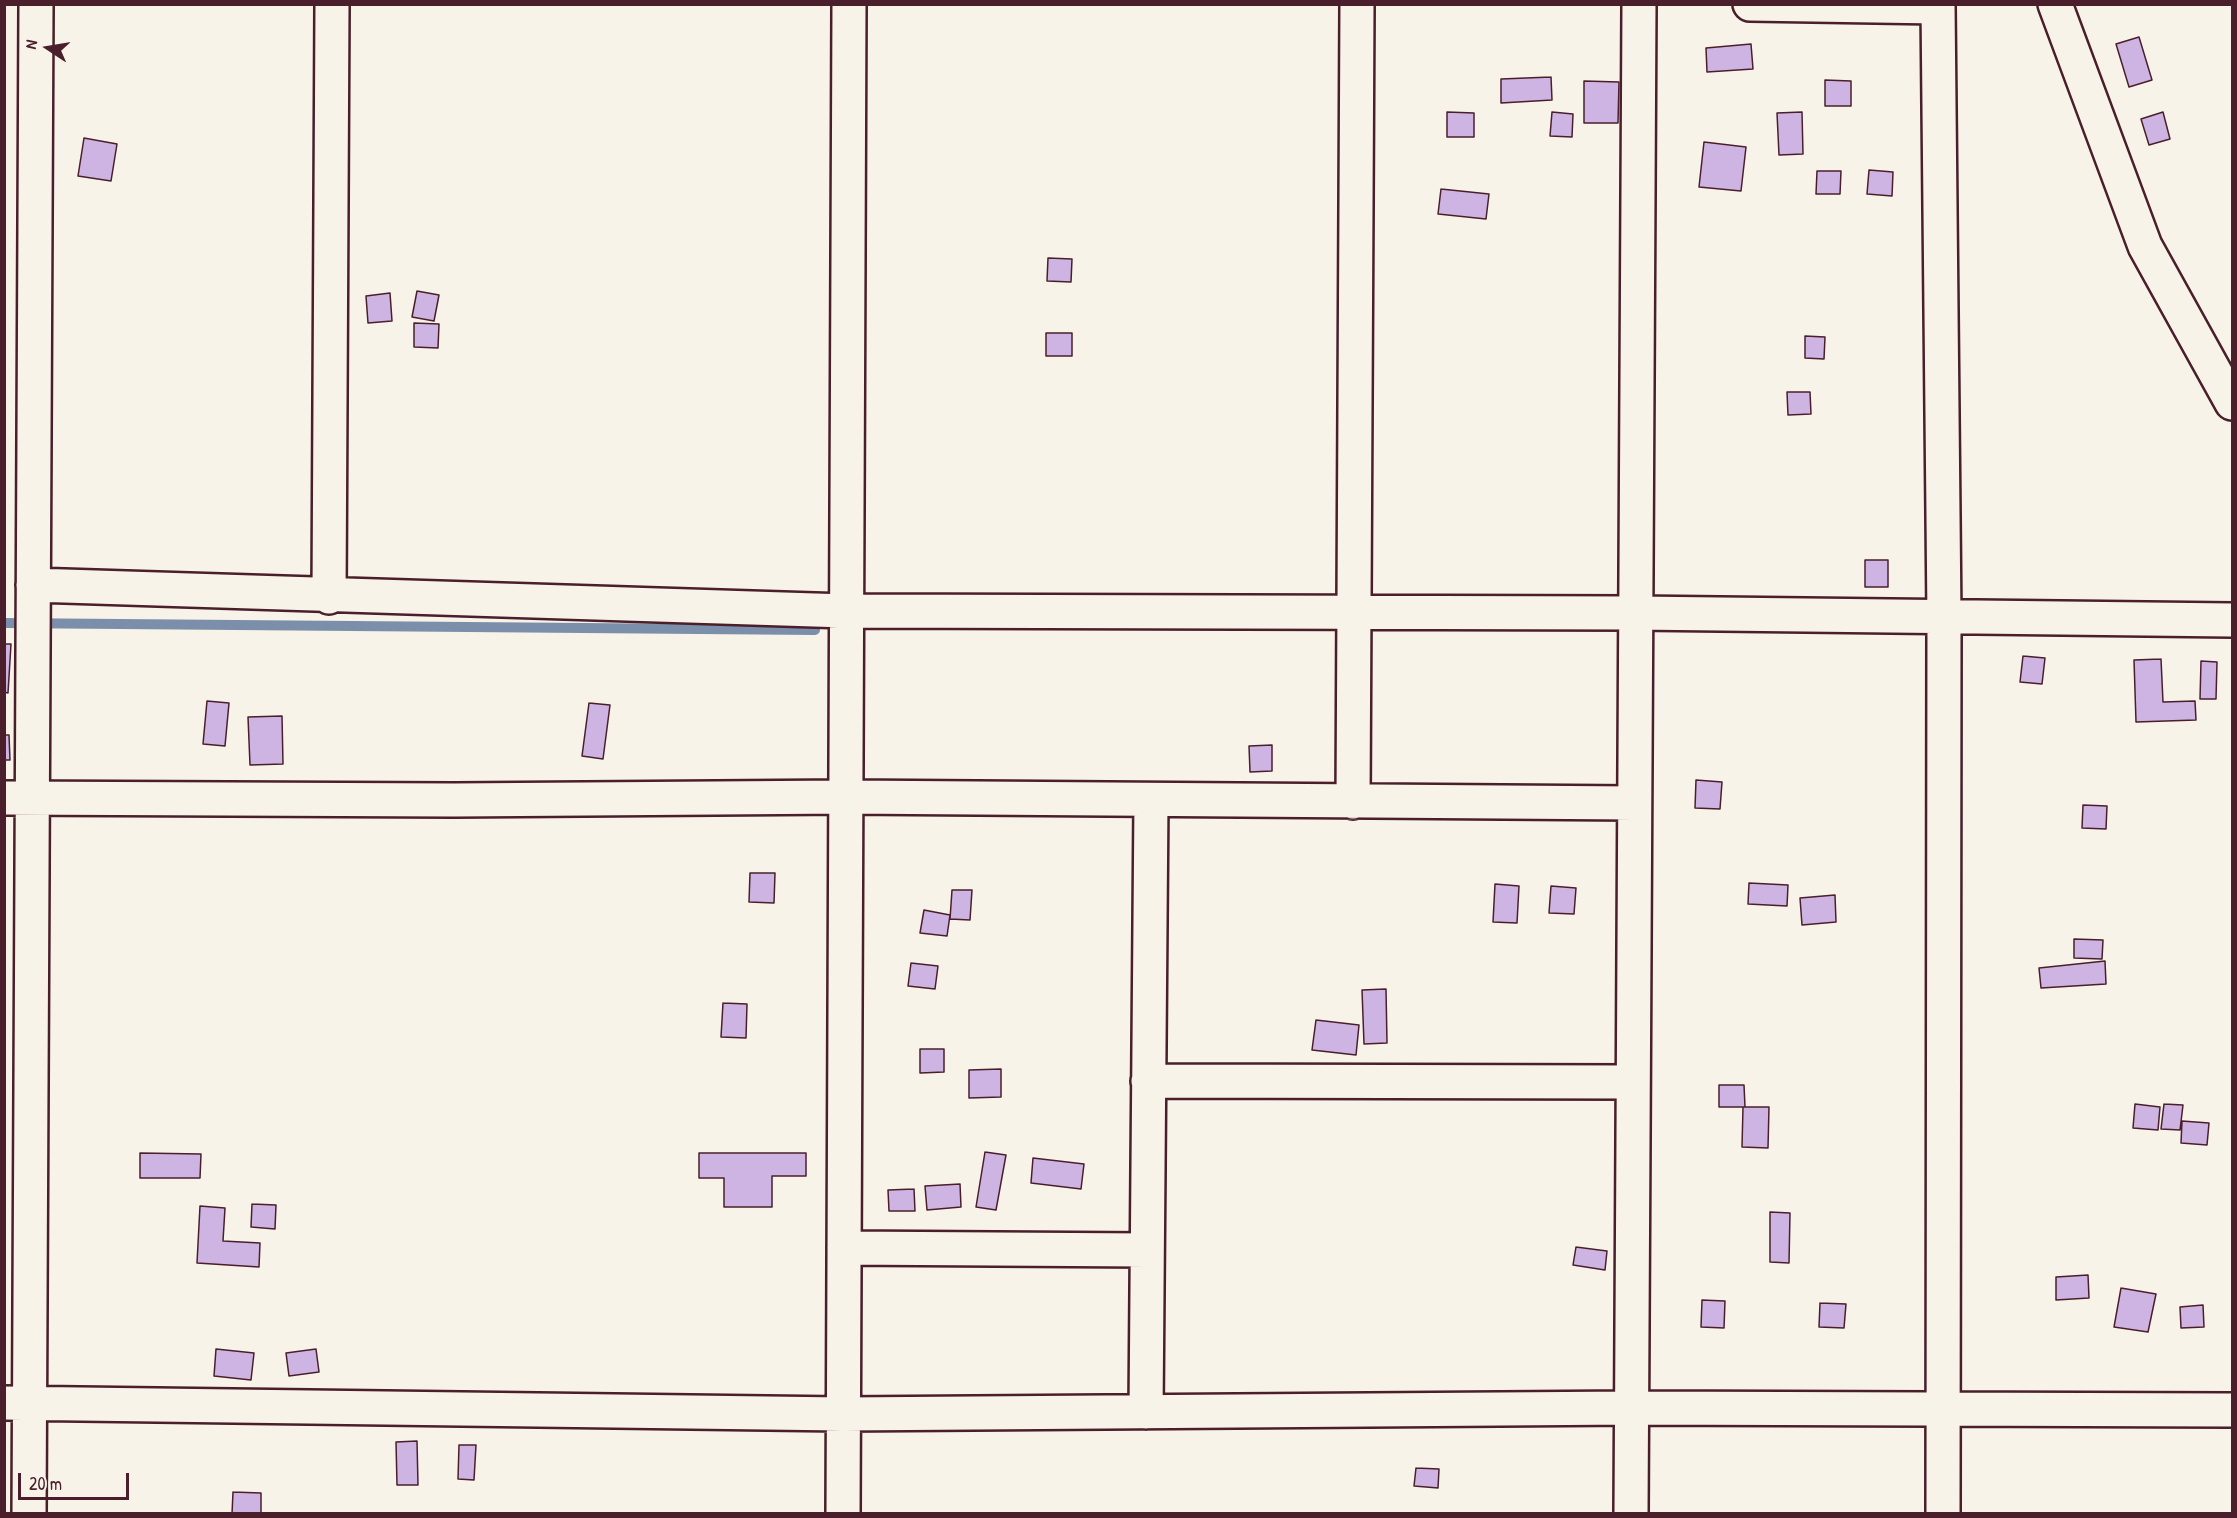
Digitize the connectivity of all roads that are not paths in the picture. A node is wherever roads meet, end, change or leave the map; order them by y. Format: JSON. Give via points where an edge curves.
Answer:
{"nodes":[{"id":1,"x":36,"y":4,"type":"edge"},
{"id":2,"x":332,"y":4,"type":"edge"},
{"id":3,"x":849,"y":4,"type":"edge"},
{"id":4,"x":1357,"y":4,"type":"edge"},
{"id":5,"x":1639,"y":4,"type":"edge"},
{"id":6,"x":1750,"y":4,"type":"edge"},
{"id":7,"x":2055,"y":4,"type":"edge"},
{"id":8,"x":1938,"y":6,"type":"edge"},
{"id":9,"x":2232,"y":403,"type":"edge"},
{"id":10,"x":33,"y":585,"type":"junction"},
{"id":11,"x":329,"y":597,"type":"junction"},
{"id":12,"x":846,"y":611,"type":"junction"},
{"id":13,"x":1354,"y":612,"type":"junction"},
{"id":14,"x":1635,"y":613,"type":"junction"},
{"id":15,"x":1944,"y":618,"type":"junction"},
{"id":16,"x":2232,"y":620,"type":"edge"},
{"id":17,"x":846,"y":797,"type":"junction"},
{"id":18,"x":18,"y":798,"type":"edge"},
{"id":19,"x":1151,"y":800,"type":"junction"},
{"id":20,"x":1353,"y":802,"type":"junction"},
{"id":21,"x":1634,"y":802,"type":"junction"},
{"id":22,"x":18,"y":1062,"type":"edge"},
{"id":23,"x":1148,"y":1081,"type":"junction"},
{"id":24,"x":1633,"y":1082,"type":"junction"},
{"id":25,"x":17,"y":1179,"type":"edge"},
{"id":26,"x":844,"y":1248,"type":"junction"},
{"id":27,"x":1147,"y":1250,"type":"junction"},
{"id":28,"x":17,"y":1404,"type":"edge"},
{"id":29,"x":1631,"y":1408,"type":"junction"},
{"id":30,"x":1942,"y":1408,"type":"junction"},
{"id":31,"x":2232,"y":1410,"type":"edge"},
{"id":32,"x":1146,"y":1412,"type":"junction"},
{"id":33,"x":843,"y":1414,"type":"junction"},
{"id":34,"x":29,"y":1514,"type":"edge"},
{"id":35,"x":843,"y":1514,"type":"edge"},
{"id":36,"x":1631,"y":1514,"type":"edge"},
{"id":37,"x":1942,"y":1514,"type":"edge"}],
"edges":[{"from":1,"to":10,"type":"street"},
{"from":2,"to":11,"type":"street"},
{"from":3,"to":12,"type":"street"},
{"from":4,"to":13,"type":"street"},
{"from":5,"to":14,"type":"street"},
{"from":6,"to":8,"type":"street"},
{"from":7,"to":9,"type":"street","via":[[2145,246]]},
{"from":8,"to":15,"type":"street"},
{"from":10,"to":11,"type":"street"},
{"from":10,"to":18,"type":"street"},
{"from":11,"to":12,"type":"street"},
{"from":12,"to":13,"type":"street"},
{"from":12,"to":17,"type":"street"},
{"from":13,"to":14,"type":"street"},
{"from":13,"to":20,"type":"street"},
{"from":14,"to":15,"type":"street"},
{"from":14,"to":21,"type":"street"},
{"from":15,"to":16,"type":"street"},
{"from":15,"to":30,"type":"street"},
{"from":17,"to":18,"type":"street"},
{"from":17,"to":19,"type":"street"},
{"from":17,"to":26,"type":"street"},
{"from":18,"to":22,"type":"street"},
{"from":19,"to":20,"type":"street"},
{"from":19,"to":23,"type":"street"},
{"from":20,"to":21,"type":"street"},
{"from":21,"to":24,"type":"street"},
{"from":22,"to":25,"type":"street"},
{"from":23,"to":24,"type":"street"},
{"from":23,"to":27,"type":"street"},
{"from":24,"to":29,"type":"street"},
{"from":25,"to":28,"type":"street"},
{"from":26,"to":27,"type":"street"},
{"from":26,"to":33,"type":"street"},
{"from":27,"to":32,"type":"street"},
{"from":28,"to":33,"type":"street"},
{"from":28,"to":34,"type":"street"},
{"from":29,"to":30,"type":"street"},
{"from":29,"to":32,"type":"street"},
{"from":29,"to":36,"type":"street"},
{"from":30,"to":31,"type":"street"},
{"from":30,"to":37,"type":"street"},
{"from":32,"to":33,"type":"street"},
{"from":33,"to":35,"type":"street"}]}
